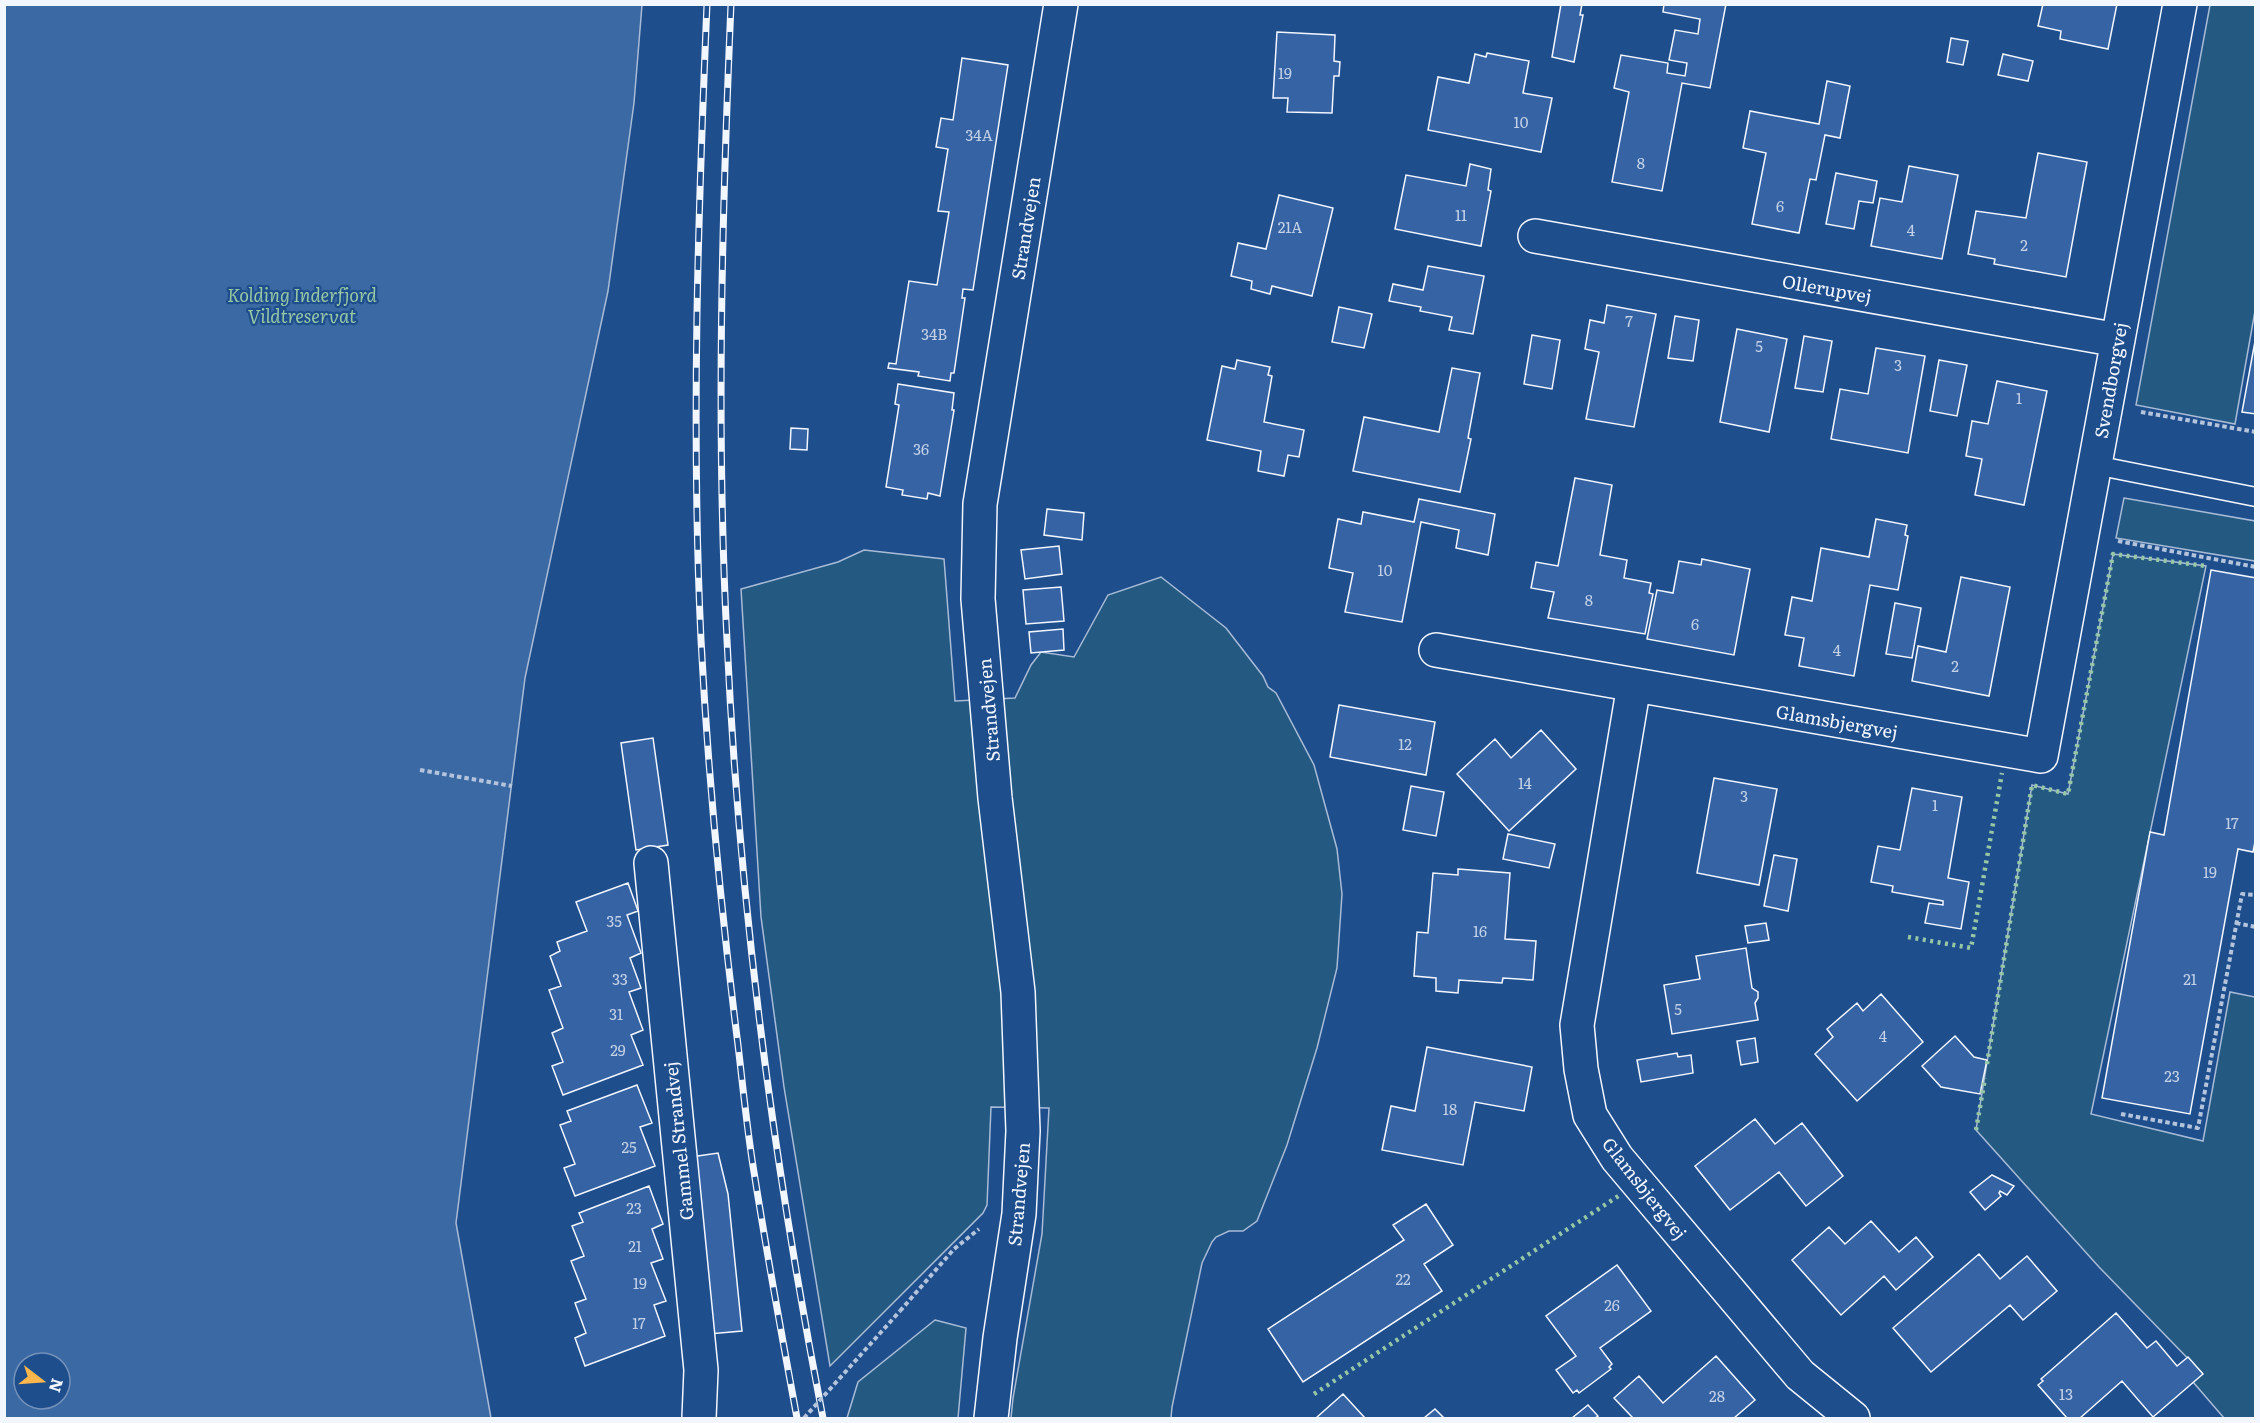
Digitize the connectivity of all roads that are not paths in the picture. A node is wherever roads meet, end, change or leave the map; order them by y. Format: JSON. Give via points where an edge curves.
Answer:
{"nodes":[{"id":1,"x":1061,"y":4,"type":"edge"},
{"id":2,"x":2180,"y":4,"type":"edge"},
{"id":3,"x":1535,"y":236,"type":"dead end"},
{"id":4,"x":2118,"y":340,"type":"junction"},
{"id":5,"x":2094,"y":465,"type":"junction"},
{"id":6,"x":2256,"y":497,"type":"edge"},
{"id":7,"x":1436,"y":650,"type":"dead end"},
{"id":8,"x":1634,"y":685,"type":"junction"},
{"id":9,"x":2041,"y":756,"type":"joint"},
{"id":10,"x":651,"y":863,"type":"dead end"},
{"id":11,"x":699,"y":1419,"type":"edge"},
{"id":12,"x":991,"y":1419,"type":"edge"},
{"id":13,"x":1853,"y":1419,"type":"edge"}],
"edges":[{"from":1,"to":12,"type":"street","name":"Strandvejen","via":[[980,504],[978,599],[995,798],[1018,992],[1023,1131],[1019,1214]]},
{"from":2,"to":4,"type":"street","name":"Svendborgvej"},
{"from":3,"to":4,"type":"street","name":"Ollerupvej"},
{"from":4,"to":5,"type":"street","name":"Svendborgvej"},
{"from":5,"to":6,"type":"lane"},
{"from":5,"to":9,"type":"street","name":"Svendborgvej"},
{"from":7,"to":8,"type":"street","name":"Glamsbjergvej"},
{"from":8,"to":9,"type":"street","name":"Glamsbjergvej"},
{"from":8,"to":13,"type":"street","name":"Glamsbjergvej","via":[[1577,1025],[1590,1115],[1617,1158],[1800,1375]]},
{"from":10,"to":11,"type":"street","name":"Gammel Strandvej","via":[[701,1370]]}]}
